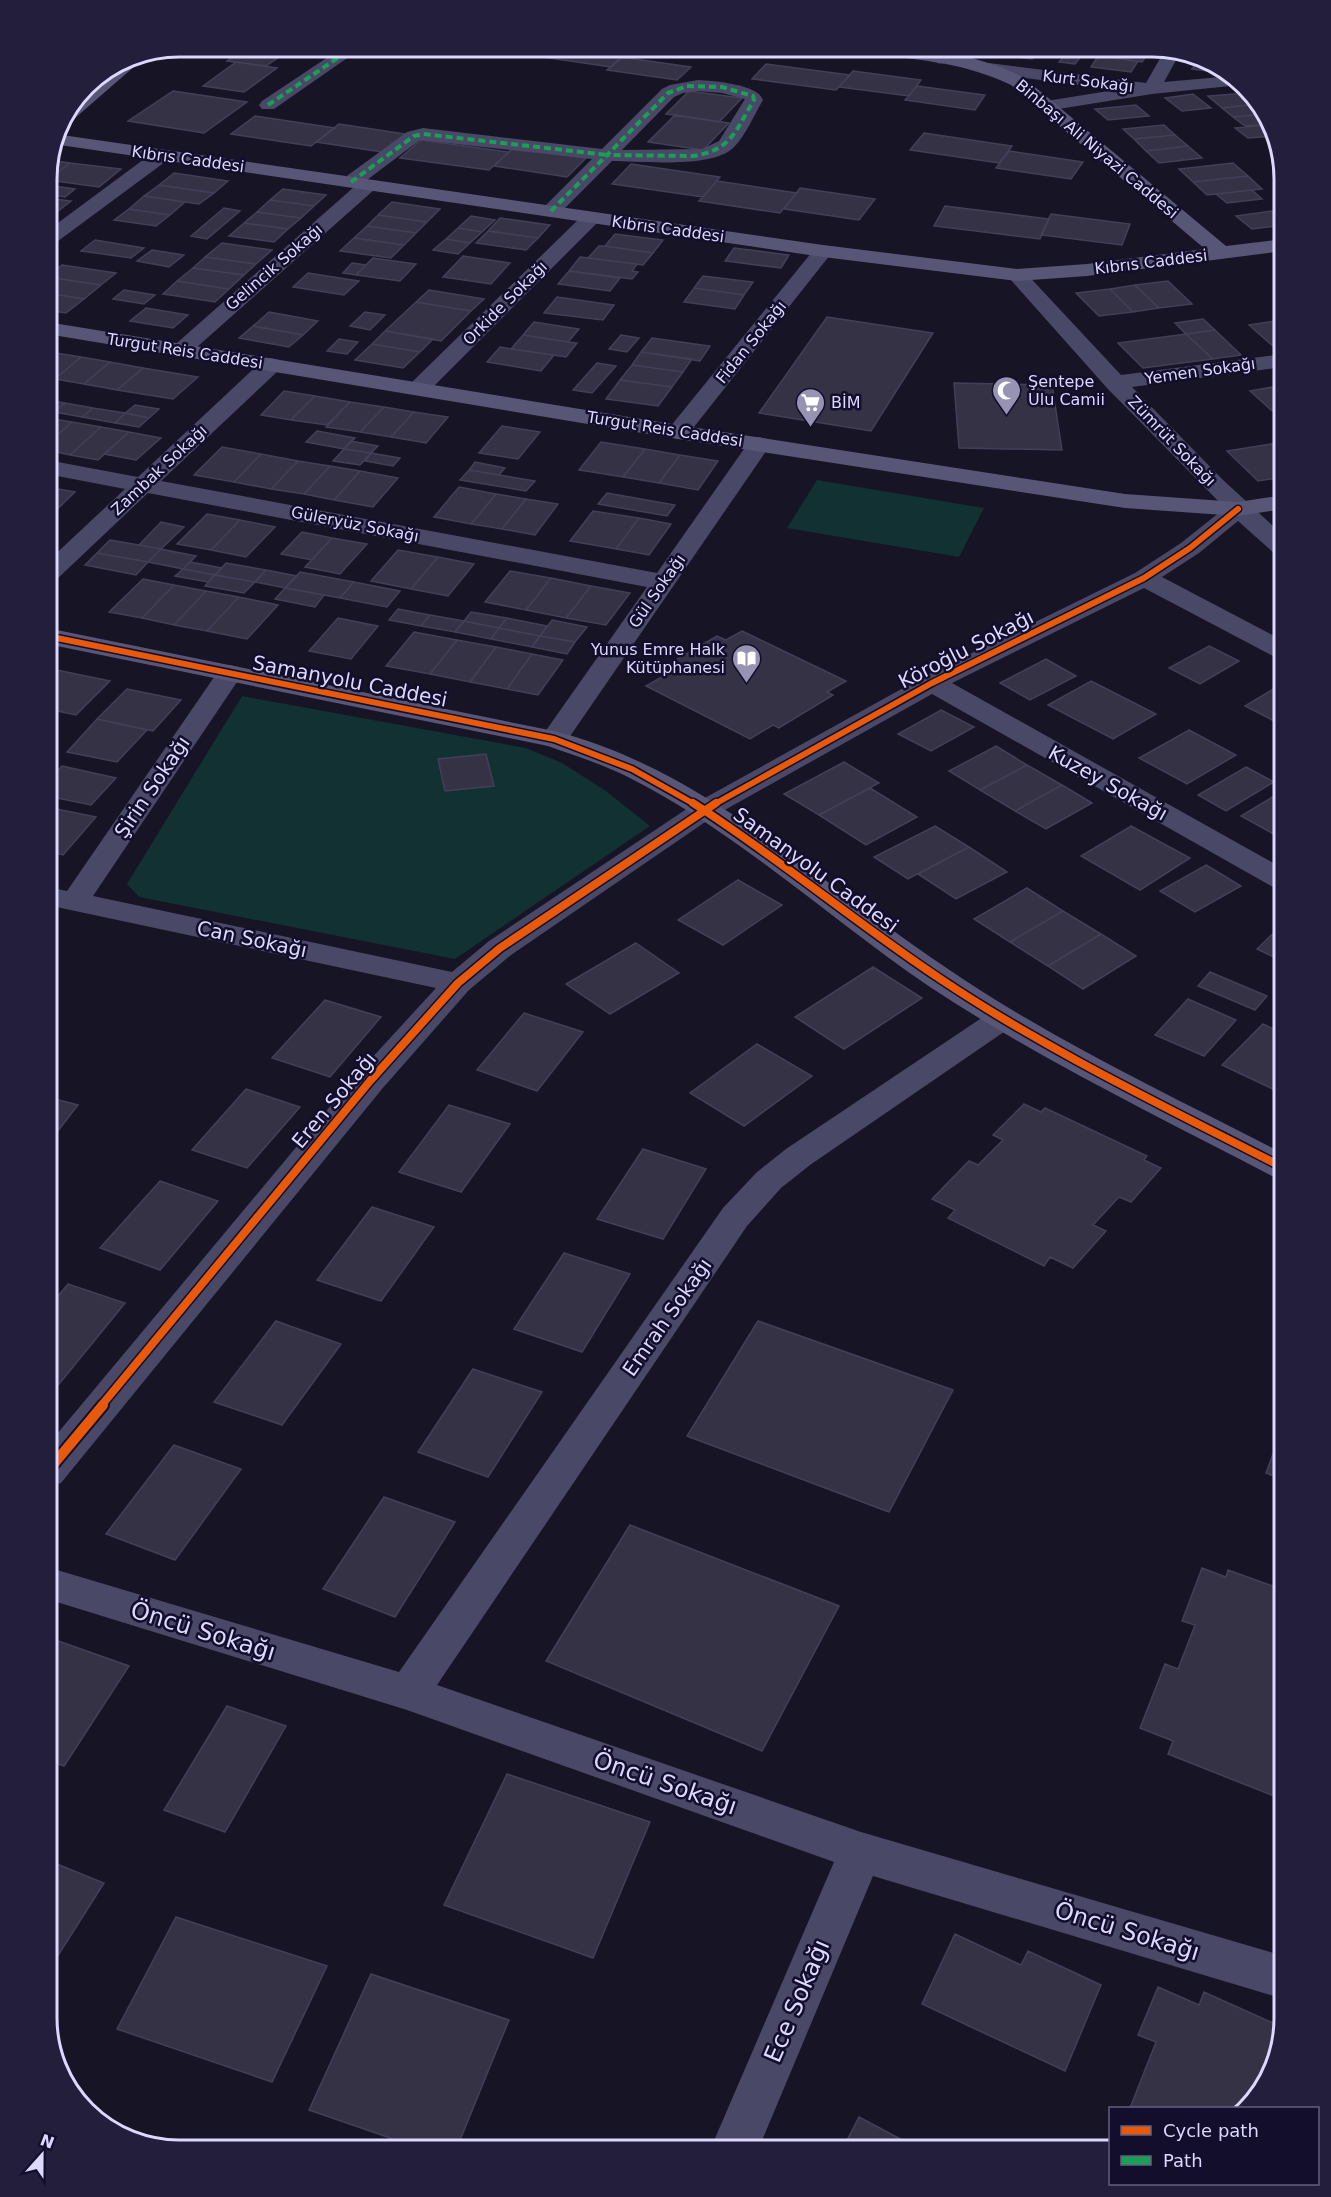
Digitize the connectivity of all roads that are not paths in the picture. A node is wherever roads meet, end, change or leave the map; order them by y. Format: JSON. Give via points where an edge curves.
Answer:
{"nodes":[{"id":1,"x":338,"y":57,"type":"edge"},
{"id":2,"x":959,"y":57,"type":"edge"},
{"id":3,"x":1169,"y":58,"type":"edge"},
{"id":4,"x":989,"y":68,"type":"junction"},
{"id":5,"x":1226,"y":82,"type":"edge"},
{"id":6,"x":1152,"y":89,"type":"junction"},
{"id":7,"x":268,"y":105,"type":"dead end"},
{"id":8,"x":1046,"y":105,"type":"junction"},
{"id":9,"x":63,"y":140,"type":"edge"},
{"id":10,"x":162,"y":155,"type":"junction"},
{"id":11,"x":607,"y":155,"type":"junction"},
{"id":12,"x":359,"y":184,"type":"junction"},
{"id":13,"x":551,"y":211,"type":"junction"},
{"id":14,"x":591,"y":218,"type":"junction"},
{"id":15,"x":57,"y":233,"type":"edge"},
{"id":16,"x":1274,"y":246,"type":"edge"},
{"id":17,"x":823,"y":251,"type":"junction"},
{"id":18,"x":1222,"y":253,"type":"junction"},
{"id":19,"x":1017,"y":275,"type":"junction"},
{"id":20,"x":57,"y":330,"type":"edge"},
{"id":21,"x":180,"y":350,"type":"junction"},
{"id":22,"x":1274,"y":361,"type":"edge"},
{"id":23,"x":272,"y":365,"type":"junction"},
{"id":24,"x":1115,"y":383,"type":"junction"},
{"id":25,"x":419,"y":388,"type":"junction"},
{"id":26,"x":678,"y":432,"type":"junction"},
{"id":27,"x":759,"y":444,"type":"junction"},
{"id":28,"x":57,"y":469,"type":"edge"},
{"id":29,"x":145,"y":484,"type":"junction"},
{"id":30,"x":1274,"y":504,"type":"edge"},
{"id":31,"x":1238,"y":509,"type":"junction"},
{"id":32,"x":1274,"y":540,"type":"edge"},
{"id":33,"x":57,"y":566,"type":"edge"},
{"id":34,"x":1144,"y":578,"type":"junction"},
{"id":35,"x":663,"y":582,"type":"junction"},
{"id":36,"x":57,"y":638,"type":"edge"},
{"id":37,"x":1274,"y":646,"type":"edge"},
{"id":38,"x":230,"y":673,"type":"junction"},
{"id":39,"x":932,"y":683,"type":"junction"},
{"id":40,"x":554,"y":739,"type":"junction"},
{"id":41,"x":704,"y":810,"type":"junction"},
{"id":42,"x":1274,"y":875,"type":"edge"},
{"id":43,"x":60,"y":899,"type":"edge"},
{"id":44,"x":458,"y":983,"type":"junction"},
{"id":45,"x":1003,"y":1018,"type":"junction"},
{"id":46,"x":1274,"y":1163,"type":"edge"},
{"id":47,"x":57,"y":1460,"type":"edge"},
{"id":48,"x":57,"y":1586,"type":"edge"},
{"id":49,"x":408,"y":1693,"type":"junction"},
{"id":50,"x":861,"y":1852,"type":"junction"},
{"id":51,"x":1274,"y":1975,"type":"edge"},
{"id":52,"x":738,"y":2140,"type":"edge"}],
"edges":[{"from":1,"to":7,"type":"street"},
{"from":2,"to":4,"type":"street","name":"Binbaşı Ali Niyazi Caddesi"},
{"from":3,"to":6,"type":"street"},
{"from":4,"to":6,"type":"street","name":"Kurt Sokağı"},
{"from":4,"to":8,"type":"street","name":"Binbaşı Ali Niyazi Caddesi","via":[[1017,81]]},
{"from":5,"to":6,"type":"street","name":"Kurt Sokağı"},
{"from":6,"to":8,"type":"street","name":"Kurt Sokağı"},
{"from":8,"to":18,"type":"street","name":"Binbaşı Ali Niyazi Caddesi"},
{"from":9,"to":10,"type":"street","name":"Kıbrıs Caddesi"},
{"from":10,"to":12,"type":"street","name":"Kıbrıs Caddesi"},
{"from":10,"to":15,"type":"street"},
{"from":11,"to":11,"type":"street","via":[[693,156],[719,150],[726,145],[753,96],[703,86],[675,88]]},
{"from":11,"to":12,"type":"street","name":"Gelincik Sokağı","via":[[423,134],[414,136]]},
{"from":11,"to":13,"type":"street"},
{"from":12,"to":13,"type":"street","name":"Kıbrıs Caddesi"},
{"from":12,"to":21,"type":"street","name":"Gelincik Sokağı"},
{"from":13,"to":14,"type":"street","name":"Kıbrıs Caddesi"},
{"from":14,"to":17,"type":"street","name":"Kıbrıs Caddesi"},
{"from":14,"to":25,"type":"street","name":"Orkide Sokağı"},
{"from":16,"to":18,"type":"street","name":"Kıbrıs Caddesi"},
{"from":17,"to":19,"type":"street","name":"Kıbrıs Caddesi"},
{"from":17,"to":26,"type":"street","name":"Fidan Sokağı"},
{"from":18,"to":19,"type":"street","name":"Kıbrıs Caddesi"},
{"from":19,"to":24,"type":"street","name":"Zümrüt Sokağı"},
{"from":20,"to":21,"type":"street","name":"Turgut Reis Caddesi"},
{"from":21,"to":23,"type":"street","name":"Turgut Reis Caddesi"},
{"from":22,"to":24,"type":"street","name":"Yemen Sokağı"},
{"from":23,"to":25,"type":"street","name":"Turgut Reis Caddesi"},
{"from":23,"to":29,"type":"street","name":"Zambak Sokağı"},
{"from":24,"to":31,"type":"street","name":"Zümrüt Sokağı"},
{"from":25,"to":26,"type":"street","name":"Turgut Reis Caddesi"},
{"from":26,"to":27,"type":"street","name":"Turgut Reis Caddesi"},
{"from":27,"to":31,"type":"street","name":"Turgut Reis Caddesi","via":[[1125,501]]},
{"from":27,"to":35,"type":"street","name":"Gül Sokağı"},
{"from":28,"to":29,"type":"street","name":"Güleryüz Sokağı"},
{"from":29,"to":33,"type":"street","name":"Zambak Sokağı"},
{"from":29,"to":35,"type":"street","name":"Güleryüz Sokağı"},
{"from":30,"to":31,"type":"street","name":"Turgut Reis Caddesi"},
{"from":31,"to":32,"type":"street","name":"Zümrüt Sokağı"},
{"from":31,"to":34,"type":"street","name":"Köroğlu Sokağı","via":[[1190,548]]},
{"from":34,"to":37,"type":"street"},
{"from":34,"to":39,"type":"street","name":"Köroğlu Sokağı"},
{"from":35,"to":40,"type":"street","name":"Gül Sokağı"},
{"from":36,"to":38,"type":"street","name":"Samanyolu Caddesi"},
{"from":38,"to":40,"type":"street","name":"Samanyolu Caddesi"},
{"from":38,"to":43,"type":"street","name":"Şirin Sokağı"},
{"from":39,"to":41,"type":"street","name":"Köroğlu Sokağı"},
{"from":39,"to":42,"type":"street","name":"Kuzey Sokağı"},
{"from":40,"to":41,"type":"street","name":"Samanyolu Caddesi","via":[[641,773]]},
{"from":41,"to":44,"type":"street","name":"Eren Sokağı","via":[[500,948]]},
{"from":41,"to":45,"type":"street","name":"Samanyolu Caddesi","via":[[942,980]]},
{"from":43,"to":44,"type":"street","name":"Can Sokağı"},
{"from":44,"to":47,"type":"street","name":"Eren Sokağı","via":[[370,1081]]},
{"from":45,"to":46,"type":"street","name":"Samanyolu Caddesi"},
{"from":45,"to":49,"type":"street","name":"Emrah Sokağı","via":[[798,1157],[769,1180],[735,1217]]},
{"from":48,"to":49,"type":"street","name":"Öncü Sokağı"},
{"from":49,"to":50,"type":"street","name":"Öncü Sokağı"},
{"from":50,"to":51,"type":"street","name":"Öncü Sokağı"},
{"from":50,"to":52,"type":"street","name":"Ece Sokağı"}]}
